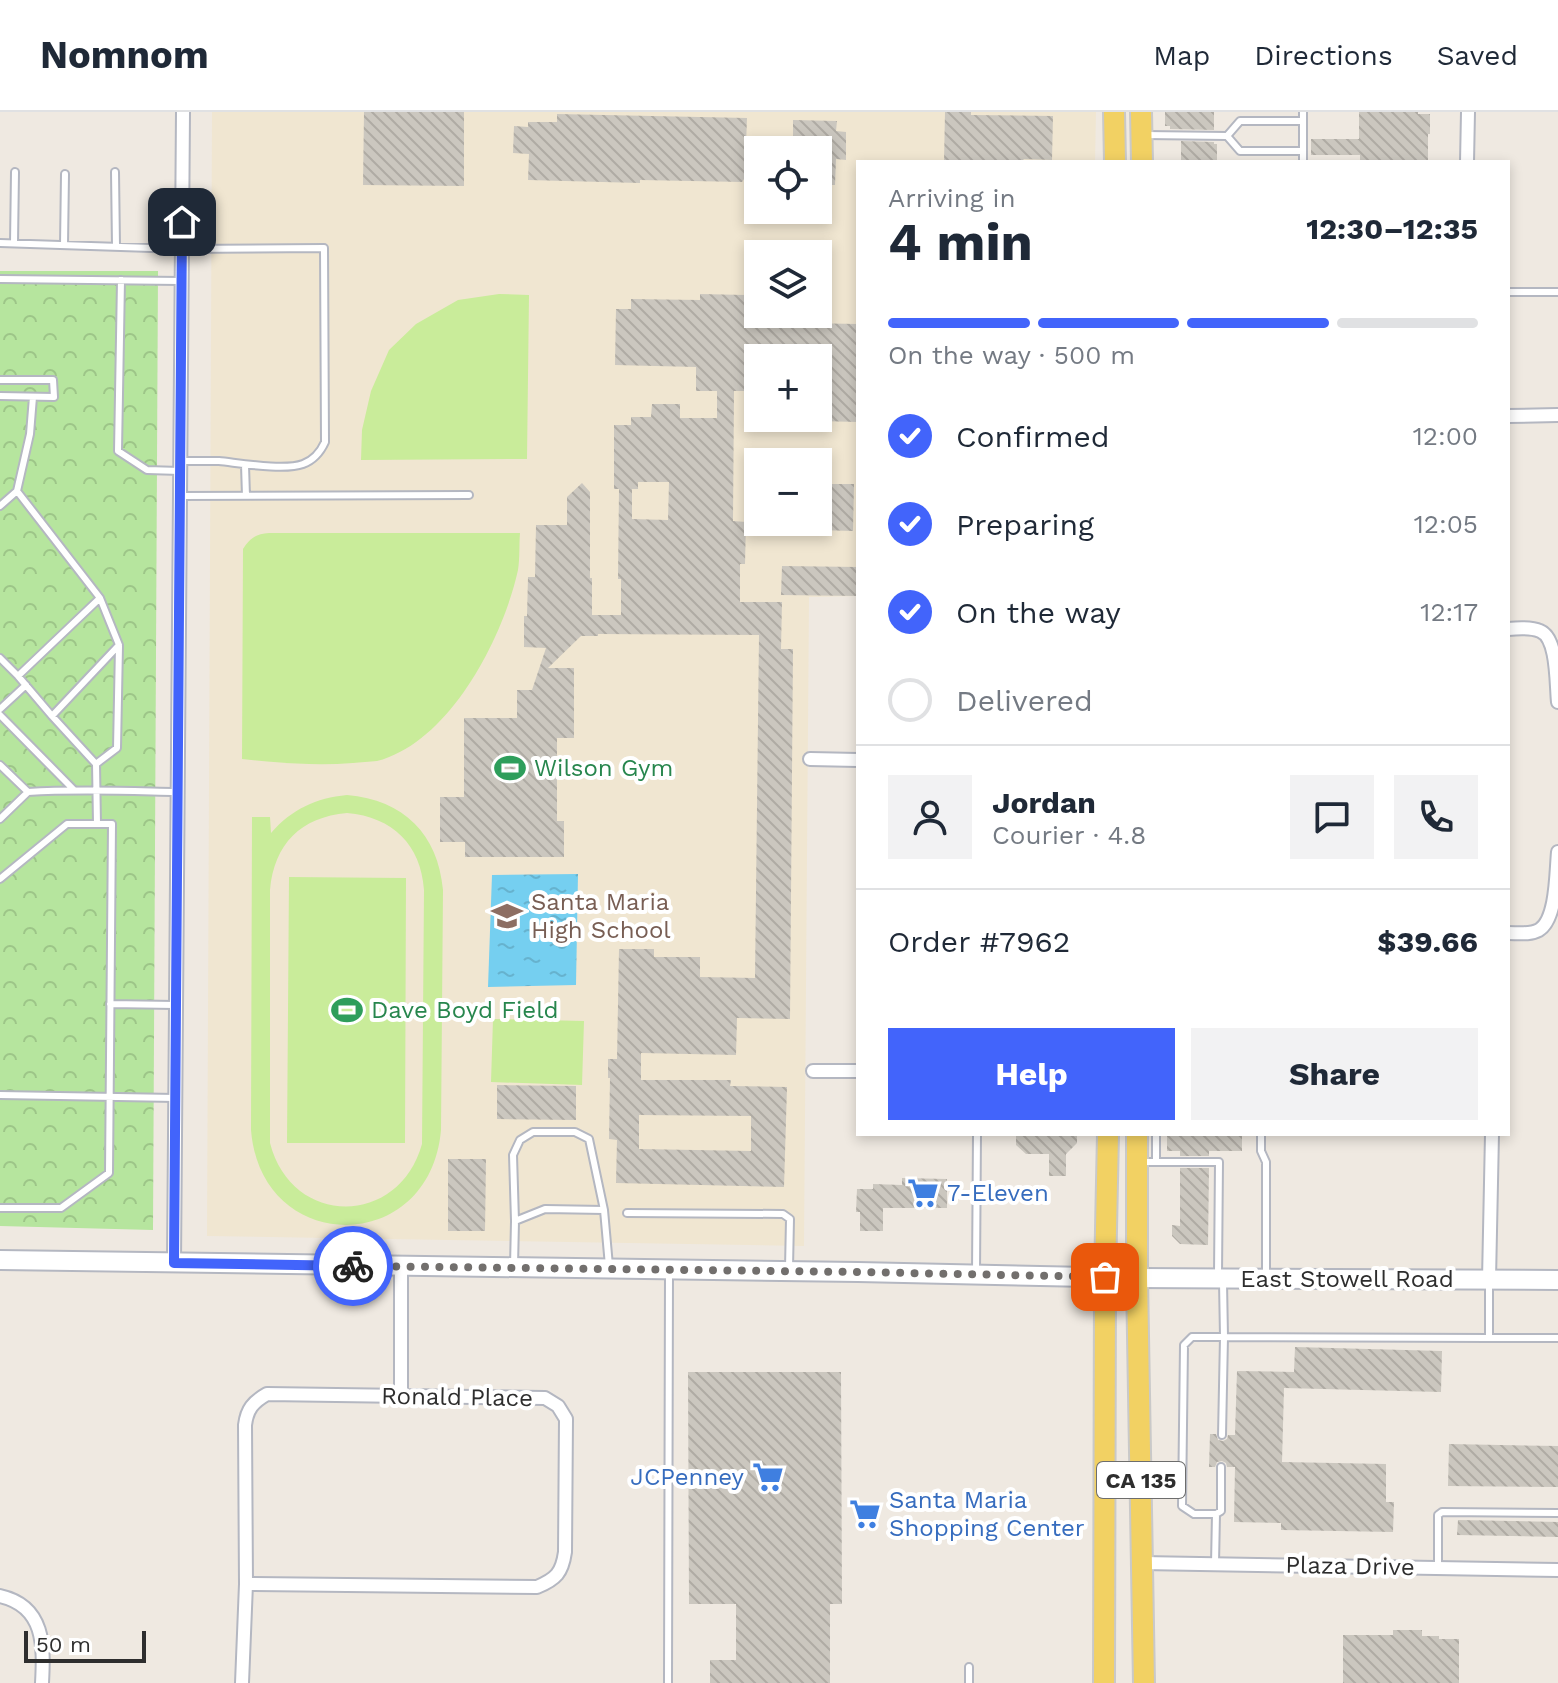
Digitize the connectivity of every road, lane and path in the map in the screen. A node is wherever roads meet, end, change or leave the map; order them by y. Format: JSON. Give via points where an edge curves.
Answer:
{"nodes":[{"id":1,"x":183,"y":112,"type":"edge"},
{"id":2,"x":1114,"y":112,"type":"edge"},
{"id":3,"x":1141,"y":112,"type":"edge"},
{"id":4,"x":1303,"y":112,"type":"edge"},
{"id":5,"x":1468,"y":112,"type":"edge"},
{"id":6,"x":1303,"y":121,"type":"junction"},
{"id":7,"x":1141,"y":135,"type":"junction"},
{"id":8,"x":1227,"y":136,"type":"junction"},
{"id":9,"x":1303,"y":151,"type":"junction"},
{"id":10,"x":1115,"y":160,"type":"edge"},
{"id":11,"x":1142,"y":160,"type":"edge"},
{"id":12,"x":1303,"y":160,"type":"edge"},
{"id":13,"x":1467,"y":160,"type":"edge"},
{"id":14,"x":15,"y":172,"type":"dead end"},
{"id":15,"x":115,"y":172,"type":"dead end"},
{"id":16,"x":65,"y":174,"type":"dead end"},
{"id":17,"x":0,"y":243,"type":"edge"},
{"id":18,"x":14,"y":243,"type":"junction"},
{"id":19,"x":64,"y":245,"type":"junction"},
{"id":20,"x":116,"y":246,"type":"junction"},
{"id":21,"x":181,"y":249,"type":"junction"},
{"id":22,"x":0,"y":279,"type":"edge"},
{"id":23,"x":121,"y":280,"type":"junction"},
{"id":24,"x":181,"y":281,"type":"junction"},
{"id":25,"x":1510,"y":292,"type":"edge"},
{"id":26,"x":1558,"y":292,"type":"edge"},
{"id":27,"x":0,"y":380,"type":"edge"},
{"id":28,"x":0,"y":396,"type":"edge"},
{"id":29,"x":33,"y":397,"type":"junction"},
{"id":30,"x":1558,"y":415,"type":"edge"},
{"id":31,"x":1510,"y":416,"type":"edge"},
{"id":32,"x":245,"y":465,"type":"junction"},
{"id":33,"x":180,"y":466,"type":"junction"},
{"id":34,"x":17,"y":491,"type":"junction"},
{"id":35,"x":469,"y":495,"type":"dead end"},
{"id":36,"x":180,"y":496,"type":"junction"},
{"id":37,"x":246,"y":496,"type":"junction"},
{"id":38,"x":0,"y":506,"type":"edge"},
{"id":39,"x":100,"y":598,"type":"junction"},
{"id":40,"x":1510,"y":629,"type":"edge"},
{"id":41,"x":119,"y":645,"type":"junction"},
{"id":42,"x":0,"y":658,"type":"edge"},
{"id":43,"x":18,"y":676,"type":"junction"},
{"id":44,"x":26,"y":685,"type":"junction"},
{"id":45,"x":1558,"y":702,"type":"edge"},
{"id":46,"x":0,"y":712,"type":"edge"},
{"id":47,"x":52,"y":716,"type":"junction"},
{"id":48,"x":810,"y":759,"type":"dead end"},
{"id":49,"x":856,"y":760,"type":"edge"},
{"id":50,"x":96,"y":764,"type":"junction"},
{"id":51,"x":0,"y":765,"type":"edge"},
{"id":52,"x":73,"y":789,"type":"junction"},
{"id":53,"x":97,"y":791,"type":"junction"},
{"id":54,"x":28,"y":792,"type":"junction"},
{"id":55,"x":178,"y":792,"type":"junction"},
{"id":56,"x":0,"y":819,"type":"edge"},
{"id":57,"x":97,"y":824,"type":"junction"},
{"id":58,"x":1558,"y":852,"type":"edge"},
{"id":59,"x":0,"y":879,"type":"edge"},
{"id":60,"x":1510,"y":933,"type":"edge"},
{"id":61,"x":110,"y":1004,"type":"junction"},
{"id":62,"x":176,"y":1005,"type":"junction"},
{"id":63,"x":813,"y":1071,"type":"dead end"},
{"id":64,"x":856,"y":1071,"type":"edge"},
{"id":65,"x":0,"y":1095,"type":"edge"},
{"id":66,"x":111,"y":1097,"type":"junction"},
{"id":67,"x":176,"y":1098,"type":"junction"},
{"id":68,"x":977,"y":1136,"type":"edge"},
{"id":69,"x":1108,"y":1136,"type":"edge"},
{"id":70,"x":1138,"y":1136,"type":"edge"},
{"id":71,"x":1155,"y":1136,"type":"edge"},
{"id":72,"x":1261,"y":1136,"type":"edge"},
{"id":73,"x":1492,"y":1136,"type":"edge"},
{"id":74,"x":1146,"y":1162,"type":"junction"},
{"id":75,"x":0,"y":1208,"type":"edge"},
{"id":76,"x":604,"y":1210,"type":"junction"},
{"id":77,"x":627,"y":1213,"type":"dead end"},
{"id":78,"x":515,"y":1221,"type":"junction"},
{"id":79,"x":0,"y":1260,"type":"edge"},
{"id":80,"x":174,"y":1263,"type":"junction"},
{"id":81,"x":401,"y":1267,"type":"junction"},
{"id":82,"x":514,"y":1268,"type":"junction"},
{"id":83,"x":609,"y":1269,"type":"junction"},
{"id":84,"x":669,"y":1270,"type":"junction"},
{"id":85,"x":789,"y":1272,"type":"junction"},
{"id":86,"x":976,"y":1275,"type":"junction"},
{"id":87,"x":1105,"y":1277,"type":"junction"},
{"id":88,"x":1137,"y":1278,"type":"junction"},
{"id":89,"x":1220,"y":1279,"type":"junction"},
{"id":90,"x":1266,"y":1279,"type":"junction"},
{"id":91,"x":1489,"y":1280,"type":"junction"},
{"id":92,"x":1558,"y":1280,"type":"edge"},
{"id":93,"x":1224,"y":1337,"type":"junction"},
{"id":94,"x":1489,"y":1338,"type":"junction"},
{"id":95,"x":1558,"y":1338,"type":"edge"},
{"id":96,"x":401,"y":1395,"type":"junction"},
{"id":97,"x":1222,"y":1435,"type":"dead end"},
{"id":98,"x":1221,"y":1467,"type":"dead end"},
{"id":99,"x":1558,"y":1513,"type":"edge"},
{"id":100,"x":1216,"y":1514,"type":"junction"},
{"id":101,"x":1142,"y":1563,"type":"junction"},
{"id":102,"x":1215,"y":1564,"type":"junction"},
{"id":103,"x":1438,"y":1568,"type":"junction"},
{"id":104,"x":1558,"y":1570,"type":"edge"},
{"id":105,"x":246,"y":1584,"type":"junction"},
{"id":106,"x":0,"y":1596,"type":"edge"},
{"id":107,"x":969,"y":1667,"type":"dead end"},
{"id":108,"x":43,"y":1678,"type":"edge"},
{"id":109,"x":242,"y":1683,"type":"edge"},
{"id":110,"x":668,"y":1683,"type":"edge"},
{"id":111,"x":969,"y":1683,"type":"edge"},
{"id":112,"x":1104,"y":1683,"type":"edge"},
{"id":113,"x":1144,"y":1683,"type":"edge"}],
"edges":[{"from":1,"to":21,"type":"street"},
{"from":2,"to":10,"type":"main road"},
{"from":3,"to":7,"type":"main road"},
{"from":4,"to":6,"type":"lane"},
{"from":5,"to":13,"type":"street"},
{"from":6,"to":8,"type":"lane","via":[[1240,121]]},
{"from":6,"to":9,"type":"lane"},
{"from":7,"to":8,"type":"lane"},
{"from":7,"to":11,"type":"main road"},
{"from":8,"to":9,"type":"lane","via":[[1240,151]]},
{"from":9,"to":12,"type":"lane"},
{"from":14,"to":18,"type":"lane"},
{"from":15,"to":20,"type":"lane"},
{"from":16,"to":19,"type":"lane"},
{"from":17,"to":18,"type":"lane"},
{"from":18,"to":19,"type":"lane"},
{"from":19,"to":20,"type":"lane"},
{"from":20,"to":21,"type":"lane"},
{"from":21,"to":24,"type":"street"},
{"from":21,"to":32,"type":"lane","via":[[324,248],[325,442],[320,453],[301,465]]},
{"from":22,"to":23,"type":"lane"},
{"from":23,"to":24,"type":"lane"},
{"from":23,"to":33,"type":"lane","via":[[118,451],[147,470]]},
{"from":24,"to":33,"type":"street"},
{"from":25,"to":26,"type":"lane"},
{"from":27,"to":29,"type":"lane","via":[[53,380],[54,397]]},
{"from":28,"to":29,"type":"lane"},
{"from":29,"to":34,"type":"lane"},
{"from":30,"to":31,"type":"street"},
{"from":32,"to":33,"type":"lane","via":[[220,461]]},
{"from":32,"to":37,"type":"lane"},
{"from":33,"to":36,"type":"street"},
{"from":34,"to":38,"type":"lane"},
{"from":34,"to":39,"type":"lane"},
{"from":35,"to":37,"type":"lane"},
{"from":36,"to":37,"type":"lane"},
{"from":36,"to":55,"type":"street"},
{"from":39,"to":41,"type":"lane"},
{"from":39,"to":43,"type":"lane"},
{"from":40,"to":45,"type":"street","via":[[1547,635]]},
{"from":41,"to":47,"type":"lane"},
{"from":41,"to":50,"type":"lane","via":[[117,748]]},
{"from":42,"to":43,"type":"lane"},
{"from":43,"to":44,"type":"lane"},
{"from":44,"to":46,"type":"lane"},
{"from":44,"to":47,"type":"lane"},
{"from":46,"to":52,"type":"lane"},
{"from":47,"to":50,"type":"lane"},
{"from":48,"to":49,"type":"street"},
{"from":50,"to":53,"type":"lane"},
{"from":51,"to":54,"type":"lane"},
{"from":52,"to":53,"type":"lane"},
{"from":52,"to":54,"type":"lane"},
{"from":53,"to":55,"type":"lane"},
{"from":53,"to":57,"type":"lane"},
{"from":54,"to":56,"type":"lane"},
{"from":55,"to":62,"type":"street"},
{"from":57,"to":59,"type":"lane","via":[[67,824]]},
{"from":57,"to":61,"type":"lane","via":[[112,824]]},
{"from":58,"to":60,"type":"street","via":[[1548,920],[1530,934]]},
{"from":61,"to":62,"type":"lane"},
{"from":61,"to":66,"type":"lane"},
{"from":62,"to":67,"type":"street"},
{"from":63,"to":64,"type":"street"},
{"from":65,"to":66,"type":"lane"},
{"from":66,"to":67,"type":"lane"},
{"from":66,"to":75,"type":"lane","via":[[109,1173],[61,1208]]},
{"from":67,"to":80,"type":"street"},
{"from":68,"to":86,"type":"lane"},
{"from":69,"to":87,"type":"main road","number":"CA 135"},
{"from":70,"to":74,"type":"main road","number":"CA 135"},
{"from":71,"to":74,"type":"lane"},
{"from":72,"to":90,"type":"lane","via":[[1266,1162]]},
{"from":73,"to":91,"type":"street"},
{"from":74,"to":88,"type":"main road","number":"CA 135"},
{"from":74,"to":89,"type":"lane","via":[[1219,1162]]},
{"from":76,"to":78,"type":"lane","via":[[545,1209]]},
{"from":76,"to":78,"type":"lane","via":[[589,1139],[575,1132],[533,1132],[520,1140],[513,1155]]},
{"from":76,"to":83,"type":"lane"},
{"from":77,"to":85,"type":"lane","via":[[783,1214],[790,1219]]},
{"from":78,"to":82,"type":"lane"},
{"from":79,"to":80,"type":"main road","name":"East Stowell Road"},
{"from":80,"to":81,"type":"main road","name":"East Stowell Road"},
{"from":81,"to":82,"type":"main road","name":"East Stowell Road"},
{"from":81,"to":96,"type":"street"},
{"from":82,"to":83,"type":"main road","name":"East Stowell Road"},
{"from":83,"to":84,"type":"main road","name":"East Stowell Road"},
{"from":84,"to":85,"type":"main road","name":"East Stowell Road"},
{"from":84,"to":110,"type":"lane"},
{"from":85,"to":86,"type":"main road","name":"East Stowell Road"},
{"from":86,"to":87,"type":"main road","name":"East Stowell Road"},
{"from":87,"to":88,"type":"main road","name":"East Stowell Road"},
{"from":87,"to":112,"type":"main road","number":"CA 135"},
{"from":88,"to":89,"type":"main road","name":"East Stowell Road"},
{"from":88,"to":101,"type":"main road","number":"CA 135"},
{"from":89,"to":90,"type":"main road","name":"East Stowell Road"},
{"from":89,"to":93,"type":"lane"},
{"from":90,"to":91,"type":"main road","name":"East Stowell Road"},
{"from":91,"to":92,"type":"main road","name":"East Stowell Road"},
{"from":91,"to":94,"type":"lane"},
{"from":93,"to":94,"type":"lane"},
{"from":93,"to":97,"type":"lane"},
{"from":93,"to":100,"type":"lane","via":[[1192,1337],[1184,1345],[1182,1506],[1194,1514]]},
{"from":94,"to":95,"type":"lane"},
{"from":96,"to":105,"type":"street","name":"Ronald Place","via":[[267,1394],[253,1402],[245,1425]]},
{"from":96,"to":105,"type":"street","name":"Ronald Place","via":[[545,1398],[558,1406],[566,1419],[565,1552],[553,1580],[537,1587]]},
{"from":98,"to":100,"type":"lane","via":[[1221,1511]]},
{"from":99,"to":103,"type":"lane","via":[[1442,1512]]},
{"from":100,"to":102,"type":"lane"},
{"from":101,"to":102,"type":"street","name":"Plaza Drive"},
{"from":101,"to":113,"type":"main road","number":"CA 135"},
{"from":102,"to":103,"type":"street","name":"Plaza Drive"},
{"from":103,"to":104,"type":"street","name":"Plaza Drive"},
{"from":105,"to":109,"type":"street"},
{"from":106,"to":108,"type":"street","via":[[24,1606],[35,1619]]},
{"from":107,"to":111,"type":"lane"}]}
